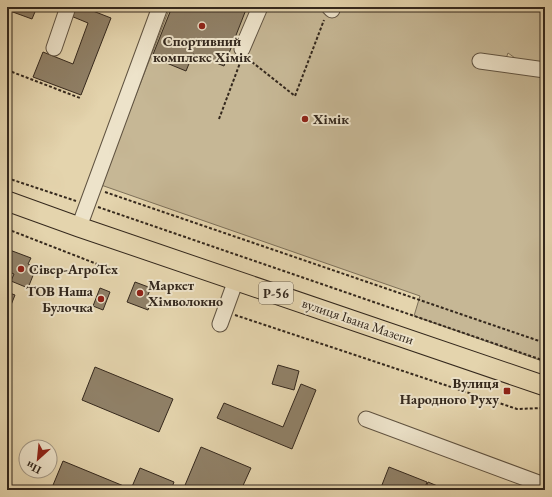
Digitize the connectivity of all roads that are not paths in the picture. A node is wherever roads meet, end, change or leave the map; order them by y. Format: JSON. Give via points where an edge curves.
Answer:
{"nodes":[{"id":1,"x":68,"y":7,"type":"edge"},
{"id":2,"x":160,"y":7,"type":"edge"},
{"id":3,"x":260,"y":7,"type":"edge"},
{"id":4,"x":54,"y":48,"type":"dead end"},
{"id":5,"x":241,"y":56,"type":"road end"},
{"id":6,"x":480,"y":61,"type":"dead end"},
{"id":7,"x":545,"y":70,"type":"edge"},
{"id":8,"x":7,"y":201,"type":"edge"},
{"id":9,"x":79,"y":227,"type":"junction"},
{"id":10,"x":236,"y":280,"type":"junction"},
{"id":11,"x":222,"y":318,"type":"road end"},
{"id":12,"x":545,"y":386,"type":"edge"},
{"id":13,"x":366,"y":419,"type":"dead end"},
{"id":14,"x":544,"y":486,"type":"edge"}],
"edges":[{"from":1,"to":4,"type":"lane"},
{"from":2,"to":9,"type":"lane","via":[[95,204]]},
{"from":3,"to":5,"type":"lane"},
{"from":6,"to":7,"type":"lane"},
{"from":8,"to":9,"type":"main road","name":"вулиця Івана Мазепи","number":"Р-56"},
{"from":9,"to":10,"type":"main road","name":"вулиця Івана Мазепи","number":"Р-56"},
{"from":10,"to":11,"type":"lane"},
{"from":10,"to":12,"type":"main road","name":"вулиця Івана Мазепи","number":"Р-56"},
{"from":13,"to":14,"type":"lane"}]}
